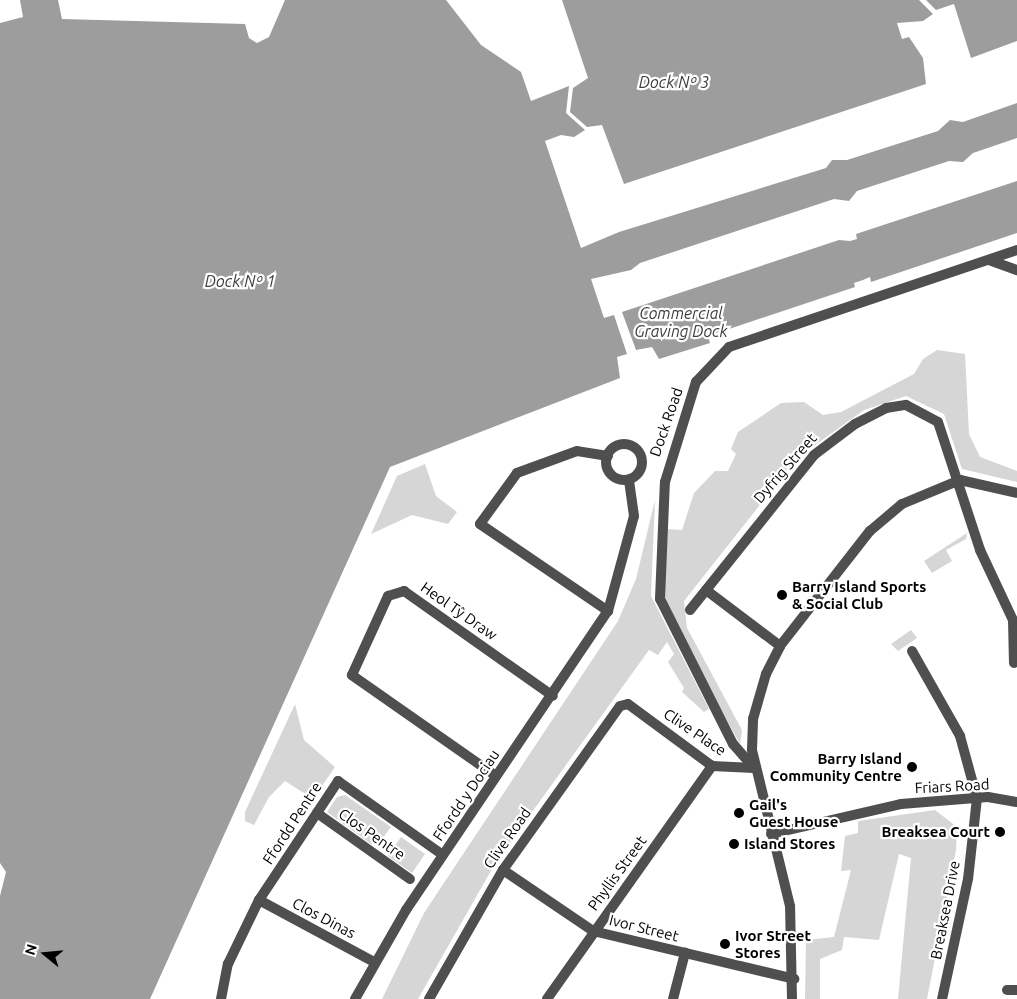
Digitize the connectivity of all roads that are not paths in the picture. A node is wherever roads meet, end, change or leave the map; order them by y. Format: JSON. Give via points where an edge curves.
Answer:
{"nodes":[{"id":1,"x":1017,"y":250,"type":"edge"},
{"id":2,"x":988,"y":260,"type":"junction"},
{"id":3,"x":1017,"y":270,"type":"edge"},
{"id":4,"x":608,"y":456,"type":"junction"},
{"id":5,"x":629,"y":479,"type":"junction"},
{"id":6,"x":956,"y":480,"type":"junction"},
{"id":7,"x":1017,"y":493,"type":"edge"},
{"id":8,"x":706,"y":590,"type":"junction"},
{"id":9,"x":690,"y":610,"type":"dead end"},
{"id":10,"x":608,"y":611,"type":"junction"},
{"id":11,"x":780,"y":646,"type":"junction"},
{"id":12,"x":912,"y":651,"type":"dead end"},
{"id":13,"x":1014,"y":663,"type":"dead end"},
{"id":14,"x":553,"y":696,"type":"junction"},
{"id":15,"x":623,"y":704,"type":"joint"},
{"id":16,"x":712,"y":766,"type":"junction"},
{"id":17,"x":754,"y":768,"type":"junction"},
{"id":18,"x":496,"y":776,"type":"junction"},
{"id":19,"x":977,"y":798,"type":"junction"},
{"id":20,"x":1017,"y":802,"type":"edge"},
{"id":21,"x":317,"y":813,"type":"junction"},
{"id":22,"x":771,"y":834,"type":"junction"},
{"id":23,"x":443,"y":855,"type":"junction"},
{"id":24,"x":503,"y":870,"type":"junction"},
{"id":25,"x":410,"y":879,"type":"dead end"},
{"id":26,"x":259,"y":900,"type":"junction"},
{"id":27,"x":593,"y":931,"type":"junction"},
{"id":28,"x":685,"y":953,"type":"junction"},
{"id":29,"x":374,"y":962,"type":"junction"},
{"id":30,"x":794,"y":979,"type":"junction"},
{"id":31,"x":222,"y":999,"type":"edge"},
{"id":32,"x":355,"y":999,"type":"edge"},
{"id":33,"x":429,"y":999,"type":"edge"},
{"id":34,"x":547,"y":999,"type":"edge"},
{"id":35,"x":673,"y":999,"type":"edge"},
{"id":36,"x":792,"y":999,"type":"edge"},
{"id":37,"x":942,"y":999,"type":"edge"}],
"edges":[{"from":1,"to":2,"type":"street","name":"Dock Road"},
{"from":2,"to":3,"type":"street"},
{"from":2,"to":17,"type":"street","name":"Dock Road","via":[[729,346],[705,370],[690,396],[664,482],[660,599],[736,749]]},
{"from":4,"to":5,"type":"street","via":[[613,476]]},
{"from":4,"to":5,"type":"street","via":[[621,444],[638,450],[642,467]]},
{"from":4,"to":10,"type":"street","via":[[577,451],[517,473],[480,524]]},
{"from":5,"to":10,"type":"street","name":"Ffordd y Dociau","via":[[634,516]]},
{"from":6,"to":7,"type":"street"},
{"from":6,"to":8,"type":"street","name":"Dyfrig Street","via":[[936,419],[909,405],[886,408],[845,430],[814,455]]},
{"from":6,"to":11,"type":"street","via":[[911,498],[877,524]]},
{"from":6,"to":13,"type":"street","name":"Dyfrig Street","via":[[980,550],[1013,620]]},
{"from":8,"to":9,"type":"street","name":"Dyfrig Street"},
{"from":8,"to":11,"type":"street"},
{"from":10,"to":14,"type":"street","name":"Ffordd y Dociau"},
{"from":11,"to":17,"type":"street","via":[[755,707],[751,741]]},
{"from":12,"to":19,"type":"street","via":[[960,736]]},
{"from":14,"to":18,"type":"street","name":"Ffordd y Dociau"},
{"from":14,"to":18,"type":"street","name":"Heol Tŷ Draw","via":[[404,591],[388,596],[352,675]]},
{"from":15,"to":16,"type":"street","name":"Clive Place"},
{"from":15,"to":24,"type":"street","name":"Clive Road"},
{"from":16,"to":17,"type":"street","name":"Clive Place"},
{"from":16,"to":27,"type":"street","name":"Phyllis Street"},
{"from":17,"to":22,"type":"street"},
{"from":18,"to":23,"type":"street","name":"Ffordd y Dociau"},
{"from":19,"to":20,"type":"street","name":"Friars Road"},
{"from":19,"to":22,"type":"street","name":"Friars Road","via":[[867,809]]},
{"from":19,"to":37,"type":"street","name":"Breaksea Drive","via":[[968,880]]},
{"from":21,"to":23,"type":"street","name":"Ffordd Pentre","via":[[338,781]]},
{"from":21,"to":25,"type":"street","name":"Clos Pentre"},
{"from":21,"to":26,"type":"street","name":"Ffordd Pentre"},
{"from":22,"to":30,"type":"street","via":[[790,906]]},
{"from":23,"to":29,"type":"street","name":"Ffordd y Dociau"},
{"from":24,"to":27,"type":"street","name":"Ivor Street"},
{"from":24,"to":33,"type":"street","name":"Clive Road"},
{"from":26,"to":29,"type":"street","name":"Clos Dinas"},
{"from":26,"to":31,"type":"street","name":"Ffordd Pentre","via":[[228,964]]},
{"from":27,"to":28,"type":"street","name":"Ivor Street"},
{"from":27,"to":34,"type":"street","name":"Phyllis Street"},
{"from":28,"to":30,"type":"street","name":"Ivor Street"},
{"from":28,"to":35,"type":"street"},
{"from":29,"to":32,"type":"street","name":"Ffordd y Dociau"},
{"from":30,"to":36,"type":"street"}]}
